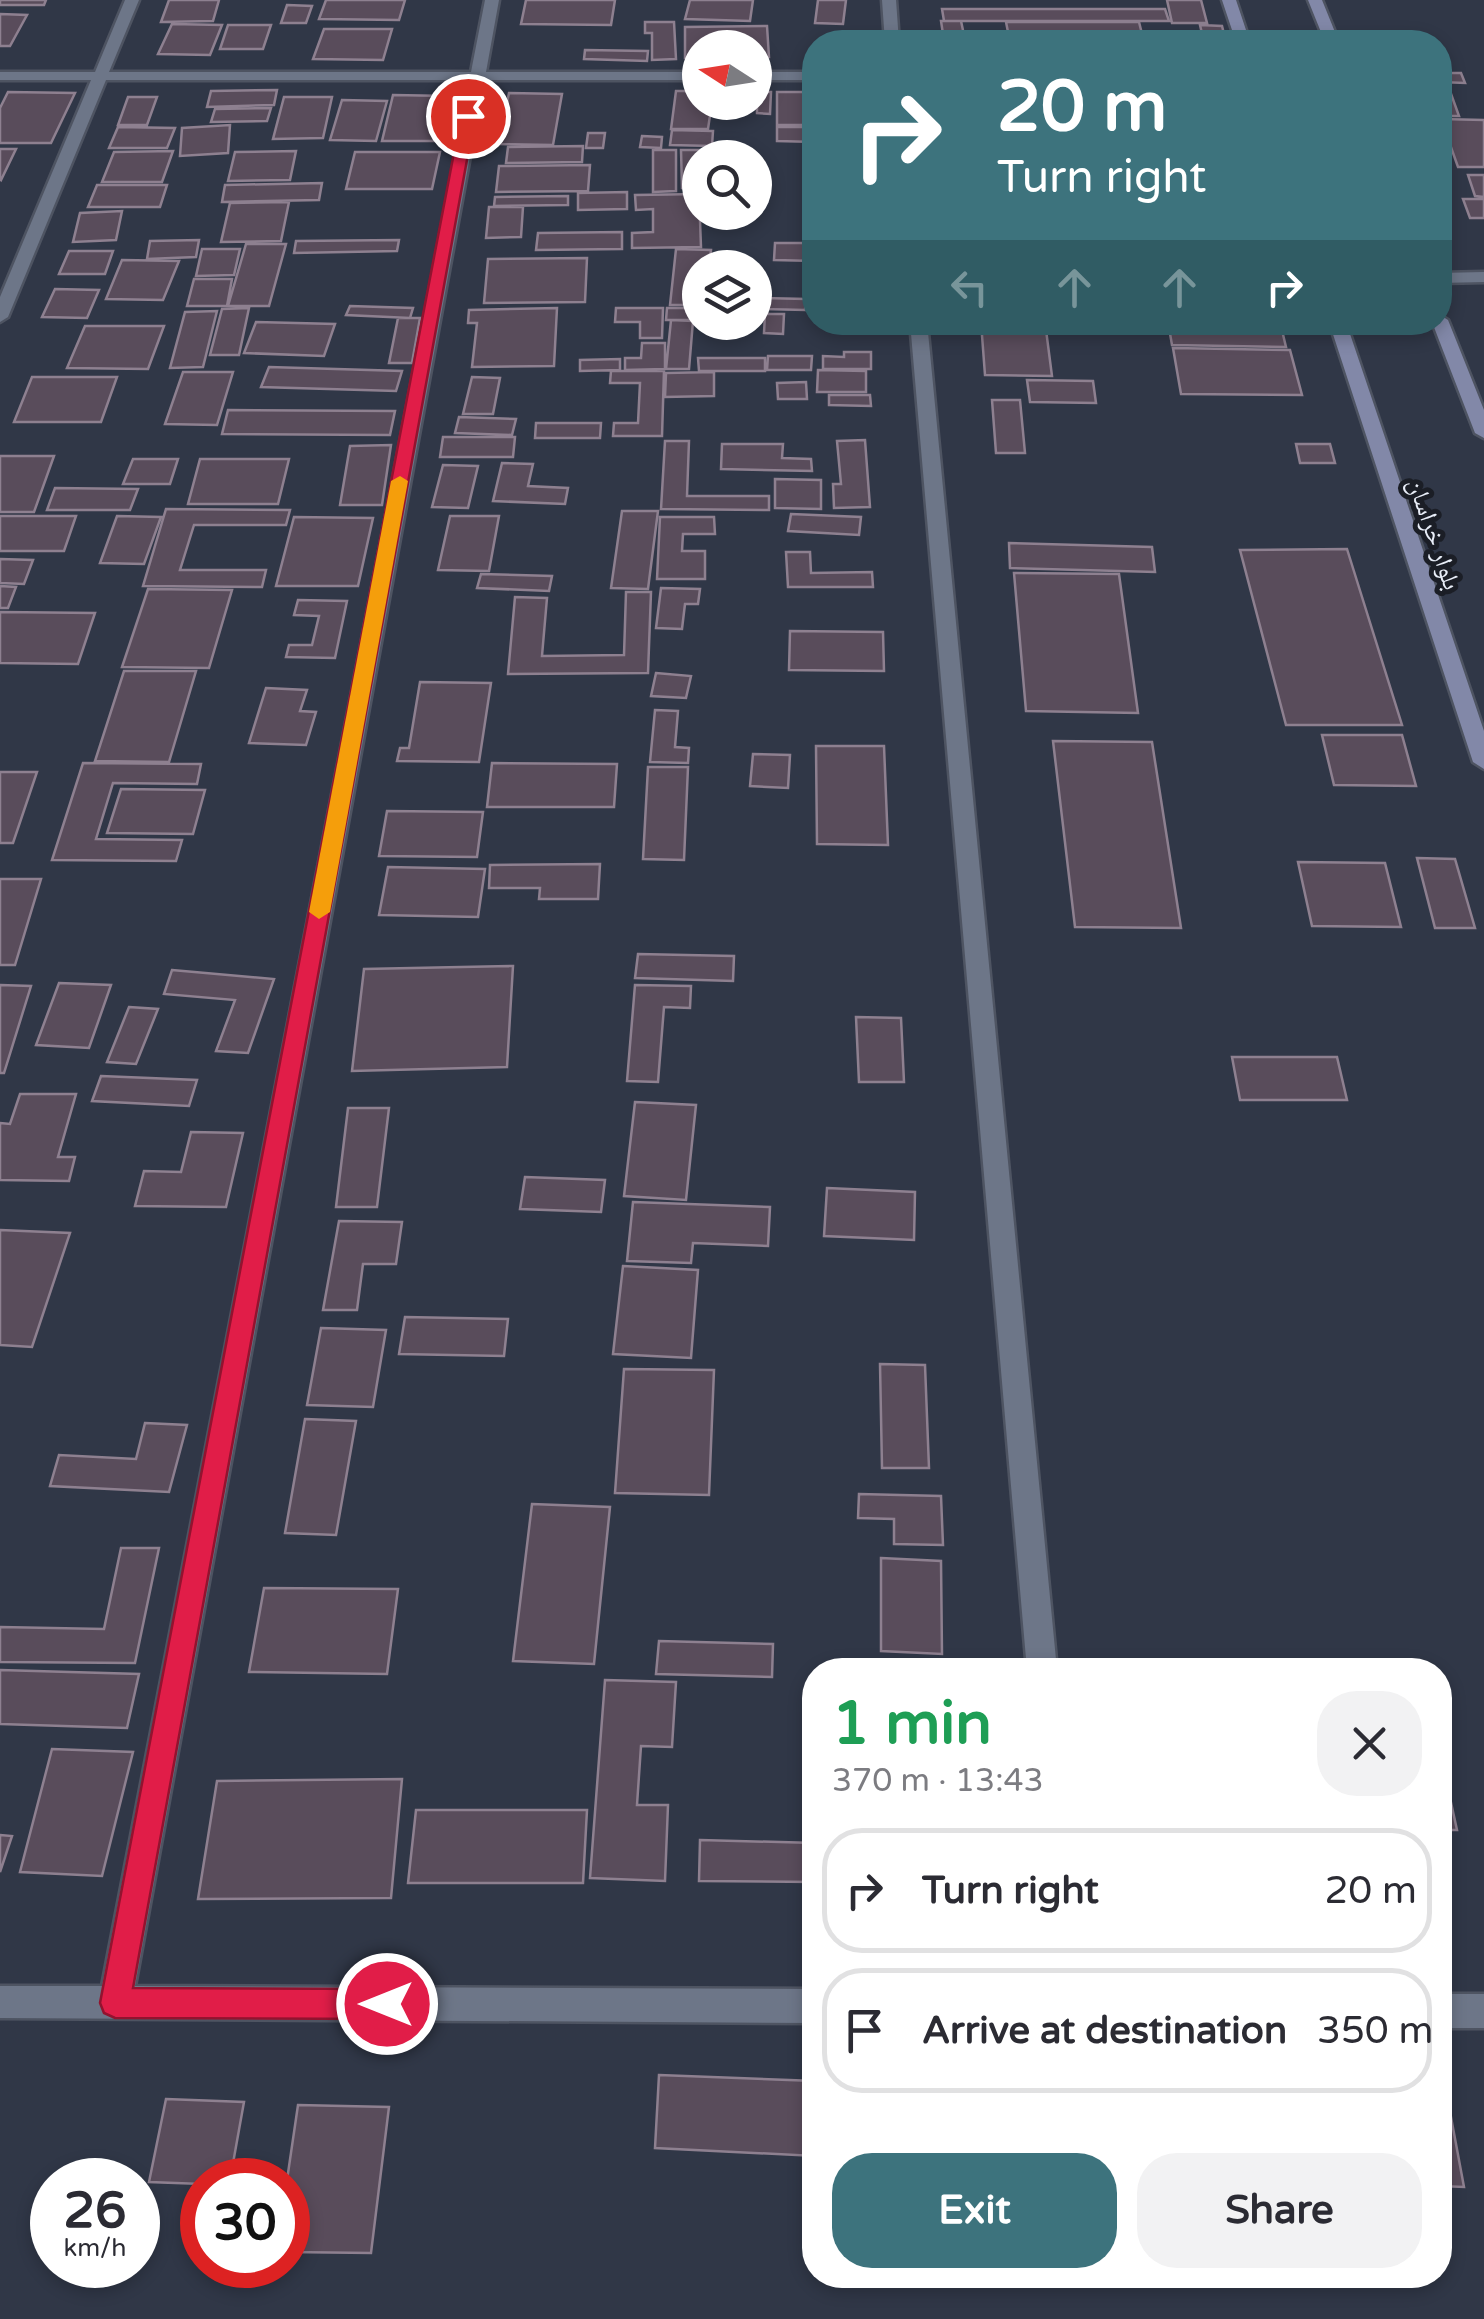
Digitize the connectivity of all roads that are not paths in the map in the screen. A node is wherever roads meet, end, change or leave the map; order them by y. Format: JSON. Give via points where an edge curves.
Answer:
{"nodes":[{"id":1,"x":132,"y":0,"type":"edge"},
{"id":2,"x":492,"y":0,"type":"edge"},
{"id":3,"x":889,"y":0,"type":"edge"},
{"id":4,"x":1229,"y":0,"type":"edge"},
{"id":5,"x":1315,"y":0,"type":"edge"},
{"id":6,"x":891,"y":30,"type":"edge"},
{"id":7,"x":1239,"y":30,"type":"edge"},
{"id":8,"x":1327,"y":30,"type":"edge"},
{"id":9,"x":0,"y":76,"type":"edge"},
{"id":10,"x":98,"y":76,"type":"junction"},
{"id":11,"x":682,"y":76,"type":"edge"},
{"id":12,"x":772,"y":76,"type":"edge"},
{"id":13,"x":802,"y":76,"type":"edge"},
{"id":14,"x":476,"y":77,"type":"junction"},
{"id":15,"x":1484,"y":277,"type":"edge"},
{"id":16,"x":1452,"y":278,"type":"edge"},
{"id":17,"x":0,"y":317,"type":"edge"},
{"id":18,"x":919,"y":335,"type":"edge"},
{"id":19,"x":1341,"y":335,"type":"edge"},
{"id":20,"x":1446,"y":335,"type":"edge"},
{"id":21,"x":1484,"y":433,"type":"edge"},
{"id":22,"x":1484,"y":762,"type":"edge"},
{"id":23,"x":1041,"y":1658,"type":"edge"},
{"id":24,"x":0,"y":2002,"type":"edge"},
{"id":25,"x":115,"y":2003,"type":"junction"},
{"id":26,"x":802,"y":2006,"type":"edge"},
{"id":27,"x":1452,"y":2011,"type":"edge"},
{"id":28,"x":1484,"y":2012,"type":"edge"}],
"edges":[{"from":1,"to":10,"type":"street"},
{"from":2,"to":14,"type":"street"},
{"from":3,"to":6,"type":"street"},
{"from":4,"to":7,"type":"main road"},
{"from":5,"to":8,"type":"main road"},
{"from":9,"to":10,"type":"street"},
{"from":10,"to":14,"type":"street"},
{"from":10,"to":17,"type":"street"},
{"from":11,"to":14,"type":"street"},
{"from":12,"to":13,"type":"street"},
{"from":14,"to":25,"type":"street"},
{"from":15,"to":16,"type":"street"},
{"from":18,"to":23,"type":"street"},
{"from":19,"to":22,"type":"main road","name":"بلوار خراسان"},
{"from":20,"to":21,"type":"main road"},
{"from":24,"to":25,"type":"street"},
{"from":25,"to":26,"type":"street"},
{"from":27,"to":28,"type":"street"}]}
